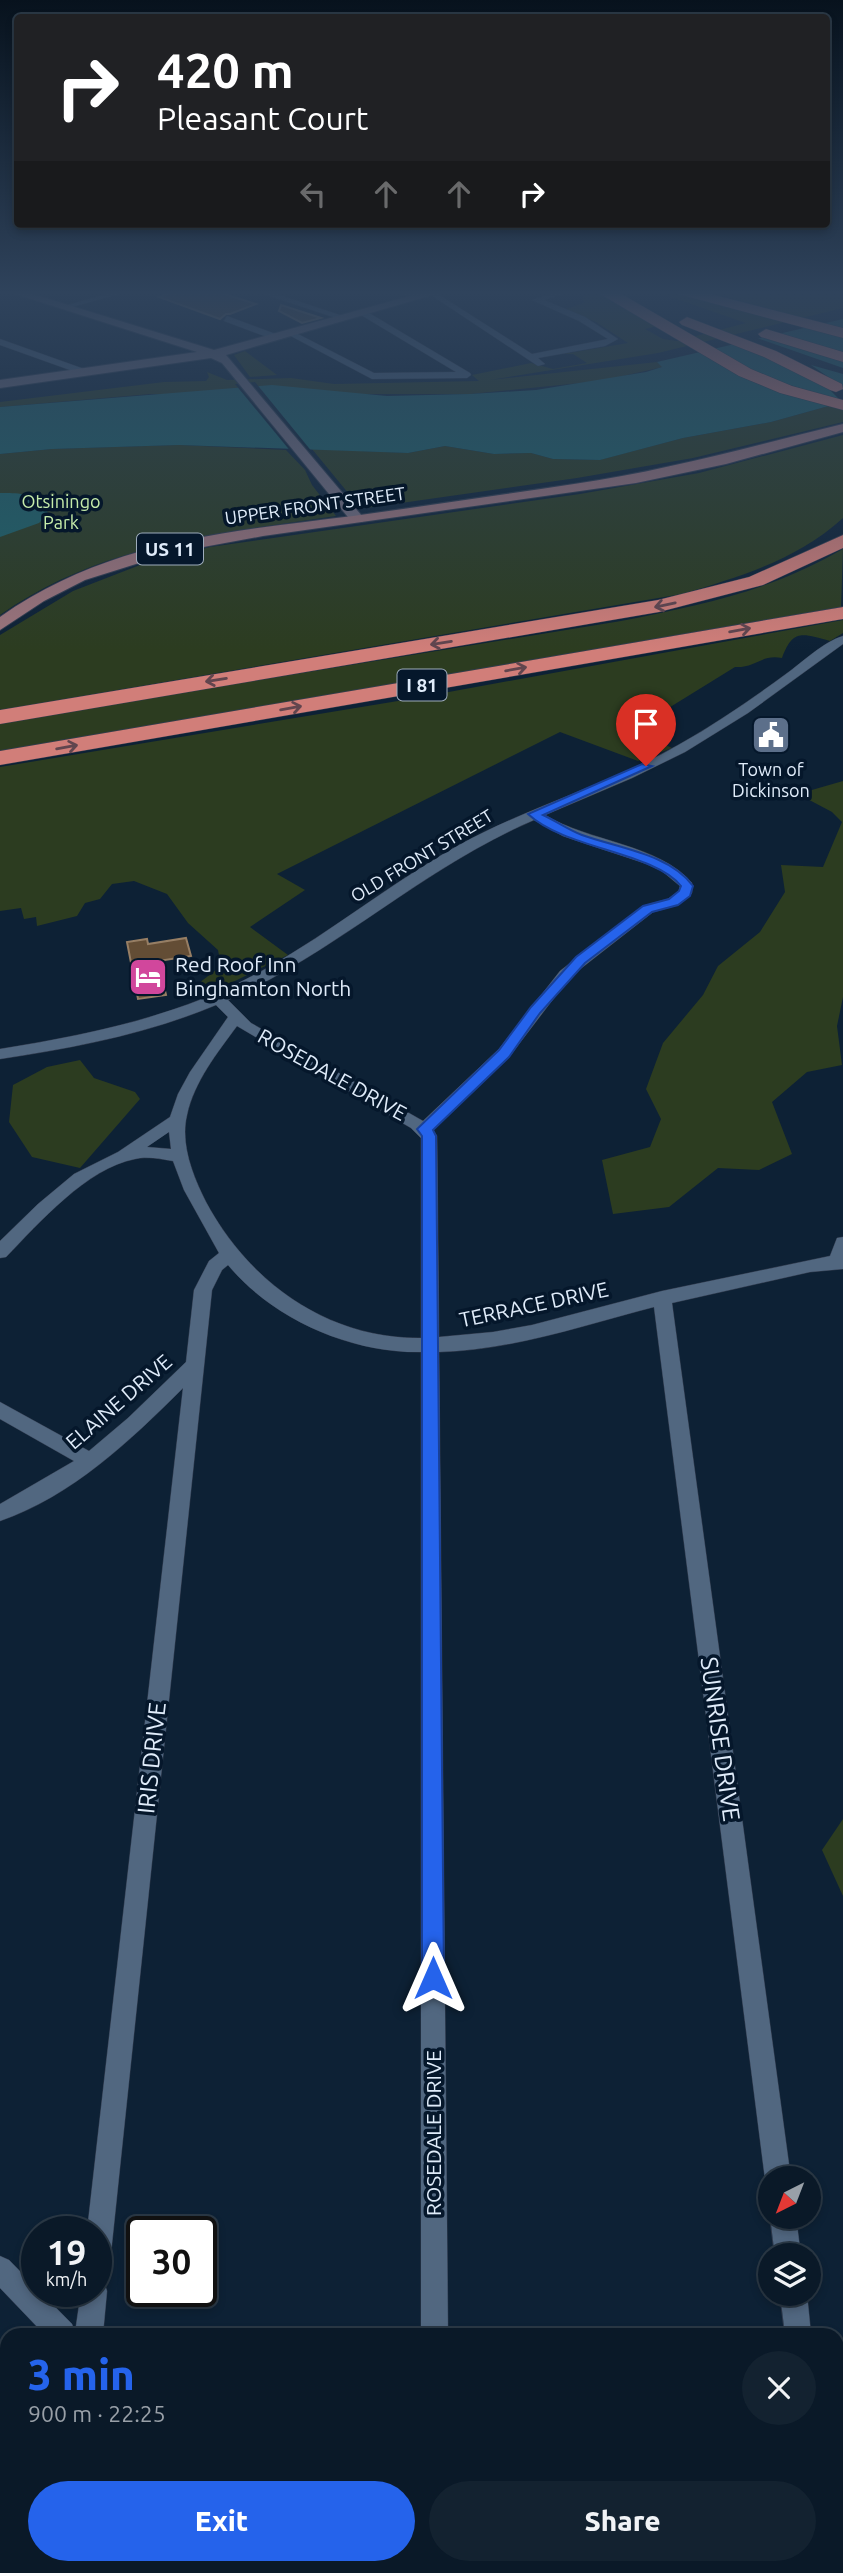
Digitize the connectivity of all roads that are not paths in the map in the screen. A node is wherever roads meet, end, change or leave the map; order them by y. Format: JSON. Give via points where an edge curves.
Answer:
{"nodes":[{"id":1,"x":267,"y":411,"type":"edge"},
{"id":2,"x":843,"y":428,"type":"edge"},
{"id":3,"x":357,"y":519,"type":"junction"},
{"id":4,"x":843,"y":533,"type":"edge"},
{"id":5,"x":843,"y":541,"type":"edge"},
{"id":6,"x":800,"y":563,"type":"junction"},
{"id":7,"x":843,"y":613,"type":"edge"},
{"id":8,"x":0,"y":625,"type":"edge"},
{"id":9,"x":843,"y":639,"type":"edge"},
{"id":10,"x":0,"y":717,"type":"edge"},
{"id":11,"x":0,"y":758,"type":"edge"},
{"id":12,"x":534,"y":814,"type":"junction"},
{"id":13,"x":218,"y":999,"type":"junction"},
{"id":14,"x":235,"y":1018,"type":"junction"},
{"id":15,"x":0,"y":1054,"type":"edge"},
{"id":16,"x":177,"y":1120,"type":"junction"},
{"id":17,"x":424,"y":1129,"type":"junction"},
{"id":18,"x":178,"y":1156,"type":"junction"},
{"id":19,"x":118,"y":1157,"type":"junction"},
{"id":20,"x":843,"y":1243,"type":"edge"},
{"id":21,"x":0,"y":1252,"type":"edge"},
{"id":22,"x":229,"y":1254,"type":"junction"},
{"id":23,"x":839,"y":1262,"type":"edge"},
{"id":24,"x":662,"y":1298,"type":"junction"},
{"id":25,"x":430,"y":1347,"type":"junction"},
{"id":26,"x":195,"y":1365,"type":"junction"},
{"id":27,"x":0,"y":1410,"type":"edge"},
{"id":28,"x":90,"y":1461,"type":"junction"},
{"id":29,"x":0,"y":1513,"type":"edge"},
{"id":30,"x":776,"y":2166,"type":"edge"},
{"id":31,"x":102,"y":2216,"type":"edge"},
{"id":32,"x":0,"y":2269,"type":"edge"},
{"id":33,"x":794,"y":2306,"type":"edge"},
{"id":34,"x":92,"y":2307,"type":"edge"},
{"id":35,"x":56,"y":2328,"type":"edge"},
{"id":36,"x":90,"y":2328,"type":"edge"},
{"id":37,"x":434,"y":2328,"type":"edge"},
{"id":38,"x":797,"y":2328,"type":"edge"}],
"edges":[{"from":1,"to":3,"type":"main road"},
{"from":2,"to":3,"type":"main road","name":"UPPER FRONT STREET","number":"US 11","via":[[610,484]]},
{"from":3,"to":8,"type":"main road","name":"UPPER FRONT STREET","number":"US 11","via":[[139,556],[55,588]]},
{"from":4,"to":6,"type":"highway","number":"I 81"},
{"from":5,"to":6,"type":"highway"},
{"from":6,"to":10,"type":"highway","number":"I 81","one_way":true,"via":[[730,589],[652,607]]},
{"from":11,"to":7,"type":"highway","number":"I 81","one_way":true},
{"from":9,"to":12,"type":"street","name":"OLD FRONT STREET","via":[[682,749]]},
{"from":12,"to":13,"type":"street","name":"OLD FRONT STREET","via":[[461,850],[272,972]]},
{"from":12,"to":17,"type":"street","via":[[574,836],[678,875],[687,886],[685,893],[648,909],[580,960],[504,1053]]},
{"from":13,"to":14,"type":"street","name":"ROSEDALE DRIVE"},
{"from":13,"to":15,"type":"street","name":"OLD FRONT STREET","via":[[114,1033]]},
{"from":14,"to":16,"type":"street","name":"TERRACE DRIVE","via":[[198,1069]]},
{"from":14,"to":17,"type":"street","name":"ROSEDALE DRIVE"},
{"from":16,"to":18,"type":"street","name":"TERRACE DRIVE"},
{"from":16,"to":19,"type":"street"},
{"from":17,"to":25,"type":"street","name":"ROSEDALE DRIVE","via":[[429,1136]]},
{"from":18,"to":19,"type":"street","via":[[145,1152]]},
{"from":18,"to":22,"type":"street","name":"TERRACE DRIVE","via":[[200,1208]]},
{"from":19,"to":21,"type":"street","via":[[77,1181]]},
{"from":20,"to":23,"type":"street"},
{"from":22,"to":25,"type":"street","name":"TERRACE DRIVE","via":[[252,1281],[314,1321],[377,1342]]},
{"from":22,"to":26,"type":"street","name":"IRIS DRIVE","via":[[206,1281]]},
{"from":23,"to":24,"type":"street","name":"TERRACE DRIVE"},
{"from":24,"to":25,"type":"street","name":"TERRACE DRIVE","via":[[533,1333]]},
{"from":24,"to":30,"type":"street","name":"SUNRISE DRIVE"},
{"from":25,"to":37,"type":"street","name":"ROSEDALE DRIVE"},
{"from":26,"to":28,"type":"street","name":"ELAINE DRIVE"},
{"from":26,"to":31,"type":"street","name":"IRIS DRIVE"},
{"from":27,"to":28,"type":"street"},
{"from":28,"to":29,"type":"street","name":"ELAINE DRIVE"},
{"from":32,"to":35,"type":"street"},
{"from":33,"to":38,"type":"street"},
{"from":34,"to":36,"type":"street"}]}
